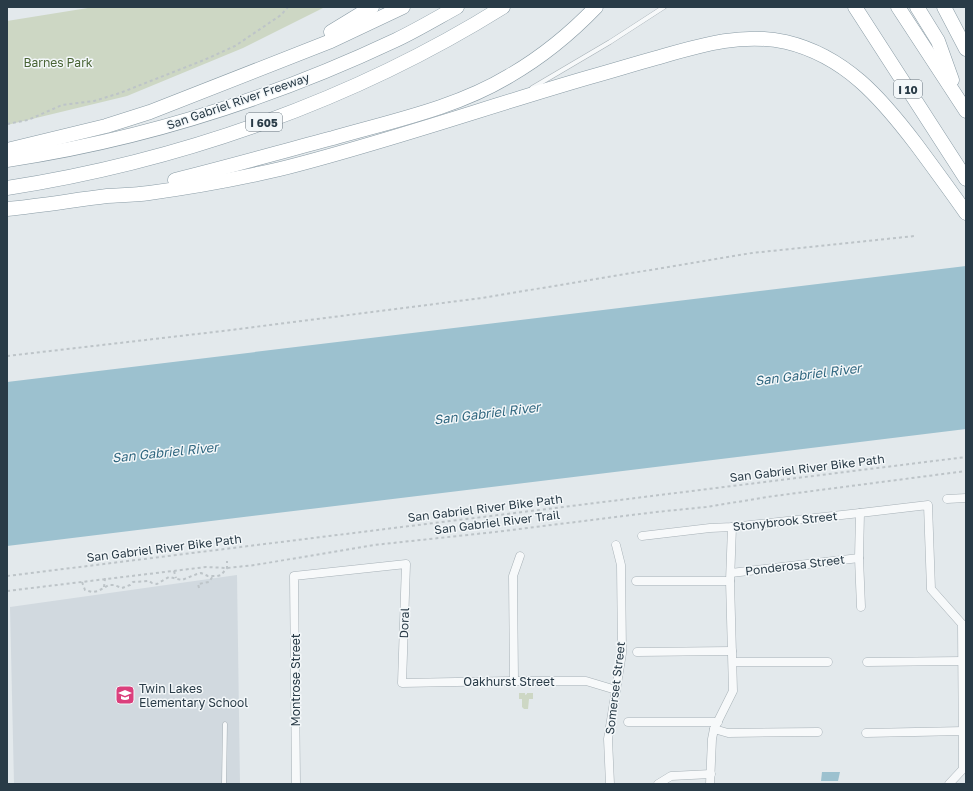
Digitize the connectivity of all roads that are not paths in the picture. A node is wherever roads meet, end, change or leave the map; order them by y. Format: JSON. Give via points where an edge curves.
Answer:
{"nodes":[{"id":1,"x":372,"y":7,"type":"edge"},
{"id":2,"x":403,"y":7,"type":"edge"},
{"id":3,"x":457,"y":7,"type":"edge"},
{"id":4,"x":503,"y":7,"type":"edge"},
{"id":5,"x":596,"y":7,"type":"edge"},
{"id":6,"x":664,"y":7,"type":"edge"},
{"id":7,"x":855,"y":7,"type":"edge"},
{"id":8,"x":898,"y":7,"type":"edge"},
{"id":9,"x":917,"y":7,"type":"edge"},
{"id":10,"x":944,"y":7,"type":"edge"},
{"id":11,"x":966,"y":49,"type":"edge"},
{"id":12,"x":280,"y":60,"type":"junction"},
{"id":13,"x":509,"y":101,"type":"junction"},
{"id":14,"x":962,"y":105,"type":"edge"},
{"id":15,"x":7,"y":150,"type":"edge"},
{"id":16,"x":7,"y":160,"type":"edge"},
{"id":17,"x":963,"y":175,"type":"edge"},
{"id":18,"x":7,"y":188,"type":"edge"},
{"id":19,"x":107,"y":196,"type":"junction"},
{"id":20,"x":7,"y":209,"type":"edge"},
{"id":21,"x":966,"y":213,"type":"edge"},
{"id":22,"x":966,"y":498,"type":"edge"},
{"id":23,"x":947,"y":499,"type":"dead end"},
{"id":24,"x":860,"y":513,"type":"junction"},
{"id":25,"x":732,"y":527,"type":"junction"},
{"id":26,"x":642,"y":536,"type":"dead end"},
{"id":27,"x":616,"y":545,"type":"dead end"},
{"id":28,"x":520,"y":556,"type":"dead end"},
{"id":29,"x":859,"y":558,"type":"junction"},
{"id":30,"x":294,"y":576,"type":"joint"},
{"id":31,"x":730,"y":577,"type":"junction"},
{"id":32,"x":636,"y":581,"type":"dead end"},
{"id":33,"x":861,"y":607,"type":"dead end"},
{"id":34,"x":732,"y":651,"type":"junction"},
{"id":35,"x":637,"y":652,"type":"dead end"},
{"id":36,"x":963,"y":661,"type":"junction"},
{"id":37,"x":732,"y":662,"type":"junction"},
{"id":38,"x":828,"y":662,"type":"dead end"},
{"id":39,"x":867,"y":662,"type":"dead end"},
{"id":40,"x":514,"y":681,"type":"junction"},
{"id":41,"x":402,"y":682,"type":"joint"},
{"id":42,"x":616,"y":690,"type":"junction"},
{"id":43,"x":628,"y":722,"type":"dead end"},
{"id":44,"x":225,"y":724,"type":"dead end"},
{"id":45,"x":716,"y":726,"type":"junction"},
{"id":46,"x":964,"y":731,"type":"junction"},
{"id":47,"x":818,"y":732,"type":"dead end"},
{"id":48,"x":866,"y":733,"type":"dead end"},
{"id":49,"x":710,"y":774,"type":"junction"},
{"id":50,"x":224,"y":784,"type":"edge"},
{"id":51,"x":296,"y":784,"type":"edge"},
{"id":52,"x":610,"y":784,"type":"edge"},
{"id":53,"x":658,"y":784,"type":"edge"},
{"id":54,"x":710,"y":784,"type":"edge"},
{"id":55,"x":949,"y":784,"type":"edge"}],
"edges":[{"from":1,"to":12,"type":"highway"},
{"from":2,"to":12,"type":"highway","via":[[330,41]]},
{"from":3,"to":16,"type":"highway","name":"San Gabriel River Freeway","number":"I 605","via":[[390,42],[268,94],[188,120],[123,137]]},
{"from":4,"to":18,"type":"highway","number":"I 605","via":[[416,56],[347,89],[278,117],[133,164]]},
{"from":5,"to":19,"type":"highway","via":[[558,43],[528,65],[490,87],[448,104],[219,169]]},
{"from":6,"to":13,"type":"lane"},
{"from":7,"to":17,"type":"highway","number":"I 10"},
{"from":8,"to":14,"type":"highway"},
{"from":9,"to":14,"type":"highway","via":[[938,41]]},
{"from":10,"to":11,"type":"highway"},
{"from":12,"to":15,"type":"highway","via":[[143,114],[93,130]]},
{"from":13,"to":19,"type":"highway","via":[[279,169],[147,193]]},
{"from":13,"to":21,"type":"highway","via":[[706,44],[750,39],[786,42],[812,51],[840,66],[878,97],[900,122]]},
{"from":19,"to":20,"type":"highway"},
{"from":22,"to":23,"type":"street"},
{"from":24,"to":25,"type":"street","name":"Stonybrook Street"},
{"from":24,"to":29,"type":"street"},
{"from":24,"to":36,"type":"street","name":"Stonybrook Street","via":[[928,505],[932,589],[962,624]]},
{"from":25,"to":26,"type":"street","name":"Stonybrook Street"},
{"from":25,"to":31,"type":"street"},
{"from":27,"to":42,"type":"street","name":"Somerset Street","via":[[621,565],[622,653]]},
{"from":28,"to":40,"type":"street","via":[[512,576]]},
{"from":29,"to":31,"type":"street","name":"Ponderosa Street"},
{"from":29,"to":33,"type":"street"},
{"from":30,"to":41,"type":"street","name":"Doral","via":[[406,564]]},
{"from":30,"to":51,"type":"street","name":"Montrose Street"},
{"from":31,"to":32,"type":"street","name":"Ponderosa Street"},
{"from":31,"to":34,"type":"street"},
{"from":34,"to":35,"type":"street"},
{"from":34,"to":37,"type":"street"},
{"from":36,"to":39,"type":"street"},
{"from":36,"to":46,"type":"street"},
{"from":37,"to":38,"type":"street"},
{"from":37,"to":45,"type":"street","via":[[733,691]]},
{"from":40,"to":41,"type":"street","name":"Oakhurst Street"},
{"from":40,"to":42,"type":"street","name":"Oakhurst Street","via":[[586,681]]},
{"from":42,"to":52,"type":"street","name":"Somerset Street","via":[[608,739]]},
{"from":43,"to":45,"type":"street"},
{"from":44,"to":50,"type":"lane"},
{"from":45,"to":47,"type":"street","via":[[728,733]]},
{"from":45,"to":49,"type":"street","via":[[712,739]]},
{"from":46,"to":48,"type":"street"},
{"from":46,"to":55,"type":"street","via":[[963,769]]},
{"from":49,"to":53,"type":"street","via":[[671,776]]},
{"from":49,"to":54,"type":"street"}]}
